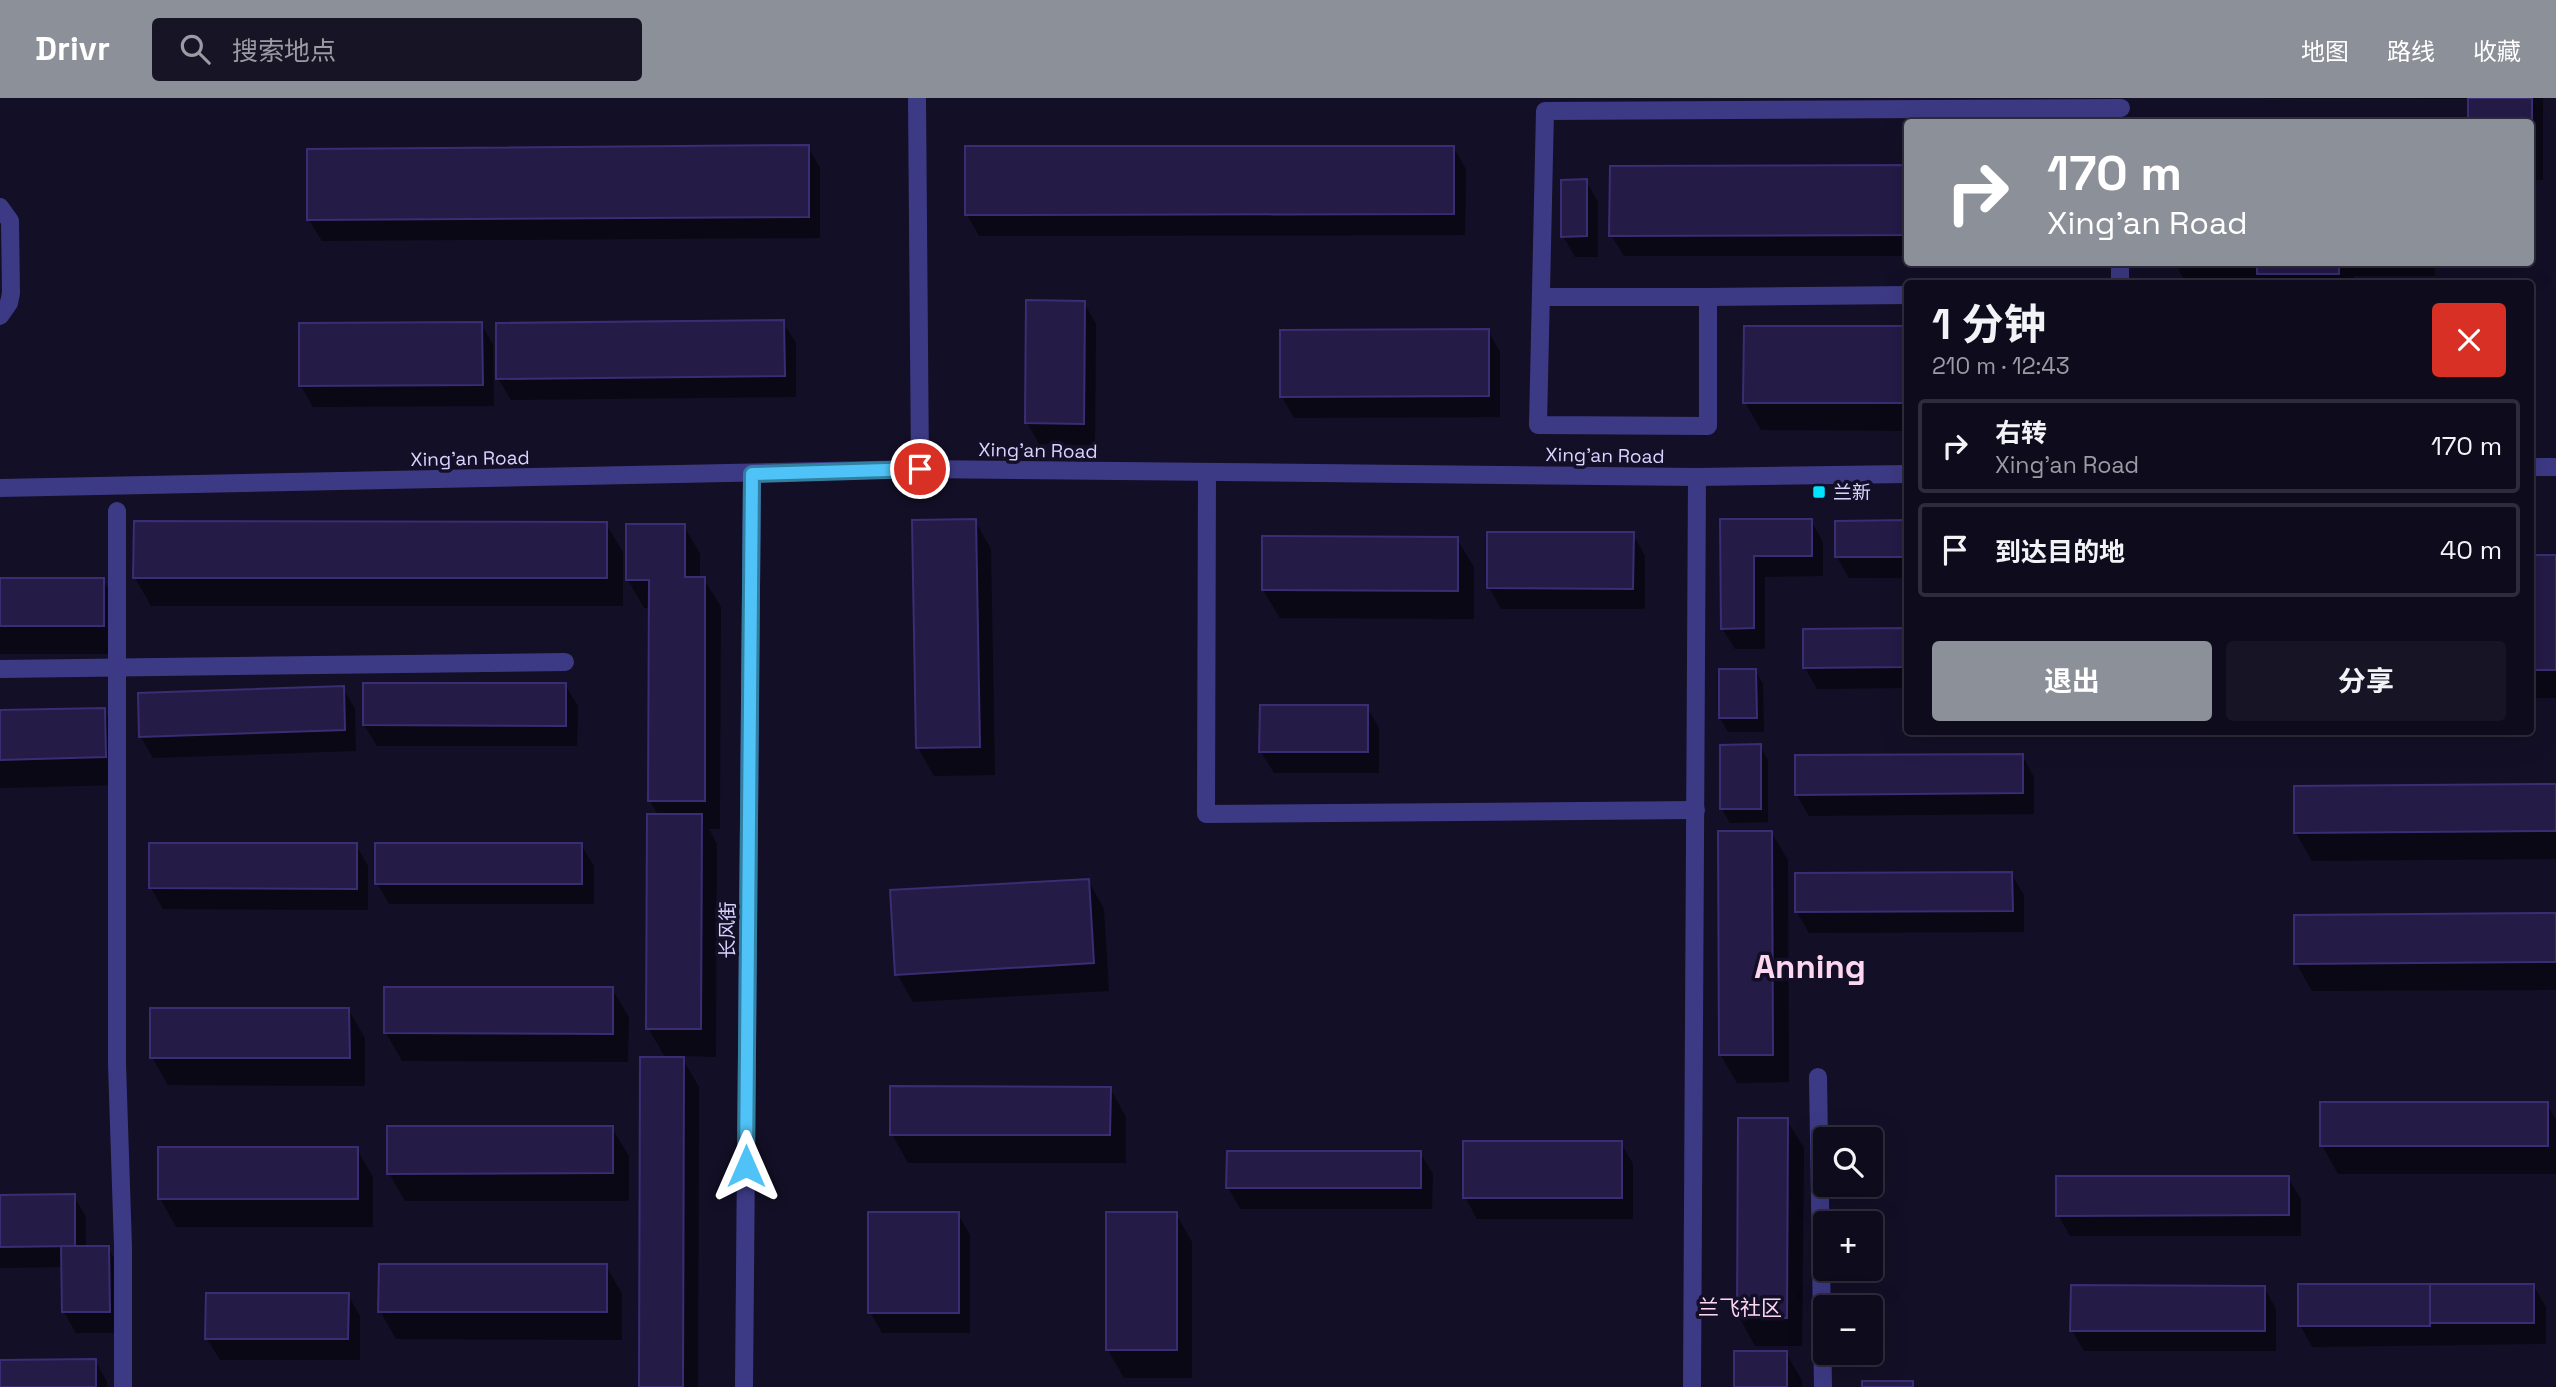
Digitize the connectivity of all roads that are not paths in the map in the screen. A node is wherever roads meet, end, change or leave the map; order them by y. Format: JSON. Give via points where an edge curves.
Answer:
{"nodes":[{"id":1,"x":918,"y":98,"type":"edge"},
{"id":2,"x":2121,"y":109,"type":"edge"},
{"id":3,"x":0,"y":207,"type":"edge"},
{"id":4,"x":1904,"y":295,"type":"edge"},
{"id":5,"x":1708,"y":296,"type":"junction"},
{"id":6,"x":1543,"y":297,"type":"junction"},
{"id":7,"x":0,"y":316,"type":"edge"},
{"id":8,"x":2534,"y":467,"type":"edge"},
{"id":9,"x":2556,"y":467,"type":"edge"},
{"id":10,"x":920,"y":469,"type":"junction"},
{"id":11,"x":1207,"y":472,"type":"junction"},
{"id":12,"x":752,"y":474,"type":"junction"},
{"id":13,"x":1904,"y":474,"type":"edge"},
{"id":14,"x":1697,"y":477,"type":"junction"},
{"id":15,"x":0,"y":488,"type":"edge"},
{"id":16,"x":117,"y":512,"type":"dead end"},
{"id":17,"x":565,"y":662,"type":"dead end"},
{"id":18,"x":0,"y":669,"type":"edge"},
{"id":19,"x":117,"y":669,"type":"junction"},
{"id":20,"x":1696,"y":810,"type":"junction"},
{"id":21,"x":1818,"y":1077,"type":"dead end"},
{"id":22,"x":123,"y":1387,"type":"edge"},
{"id":23,"x":744,"y":1387,"type":"edge"},
{"id":24,"x":1692,"y":1387,"type":"edge"},
{"id":25,"x":1823,"y":1387,"type":"edge"}],
"edges":[{"from":1,"to":10,"type":"street"},
{"from":2,"to":6,"type":"street","via":[[1545,111]]},
{"from":3,"to":7,"type":"street","via":[[10,221],[11,293]]},
{"from":4,"to":5,"type":"street"},
{"from":5,"to":6,"type":"street"},
{"from":5,"to":6,"type":"street","via":[[1708,426],[1538,425]]},
{"from":8,"to":9,"type":"street"},
{"from":10,"to":11,"type":"street","name":"Xing'an Road"},
{"from":10,"to":12,"type":"street","name":"Xing'an Road"},
{"from":11,"to":14,"type":"street","name":"Xing'an Road"},
{"from":11,"to":20,"type":"street","via":[[1206,814]]},
{"from":12,"to":15,"type":"street","name":"Xing'an Road"},
{"from":12,"to":23,"type":"street","name":"长风街"},
{"from":13,"to":14,"type":"street","name":"Xing'an Road"},
{"from":14,"to":20,"type":"street"},
{"from":16,"to":19,"type":"street"},
{"from":17,"to":19,"type":"street"},
{"from":18,"to":19,"type":"street"},
{"from":19,"to":22,"type":"street"},
{"from":20,"to":24,"type":"street"},
{"from":21,"to":25,"type":"street"}]}
